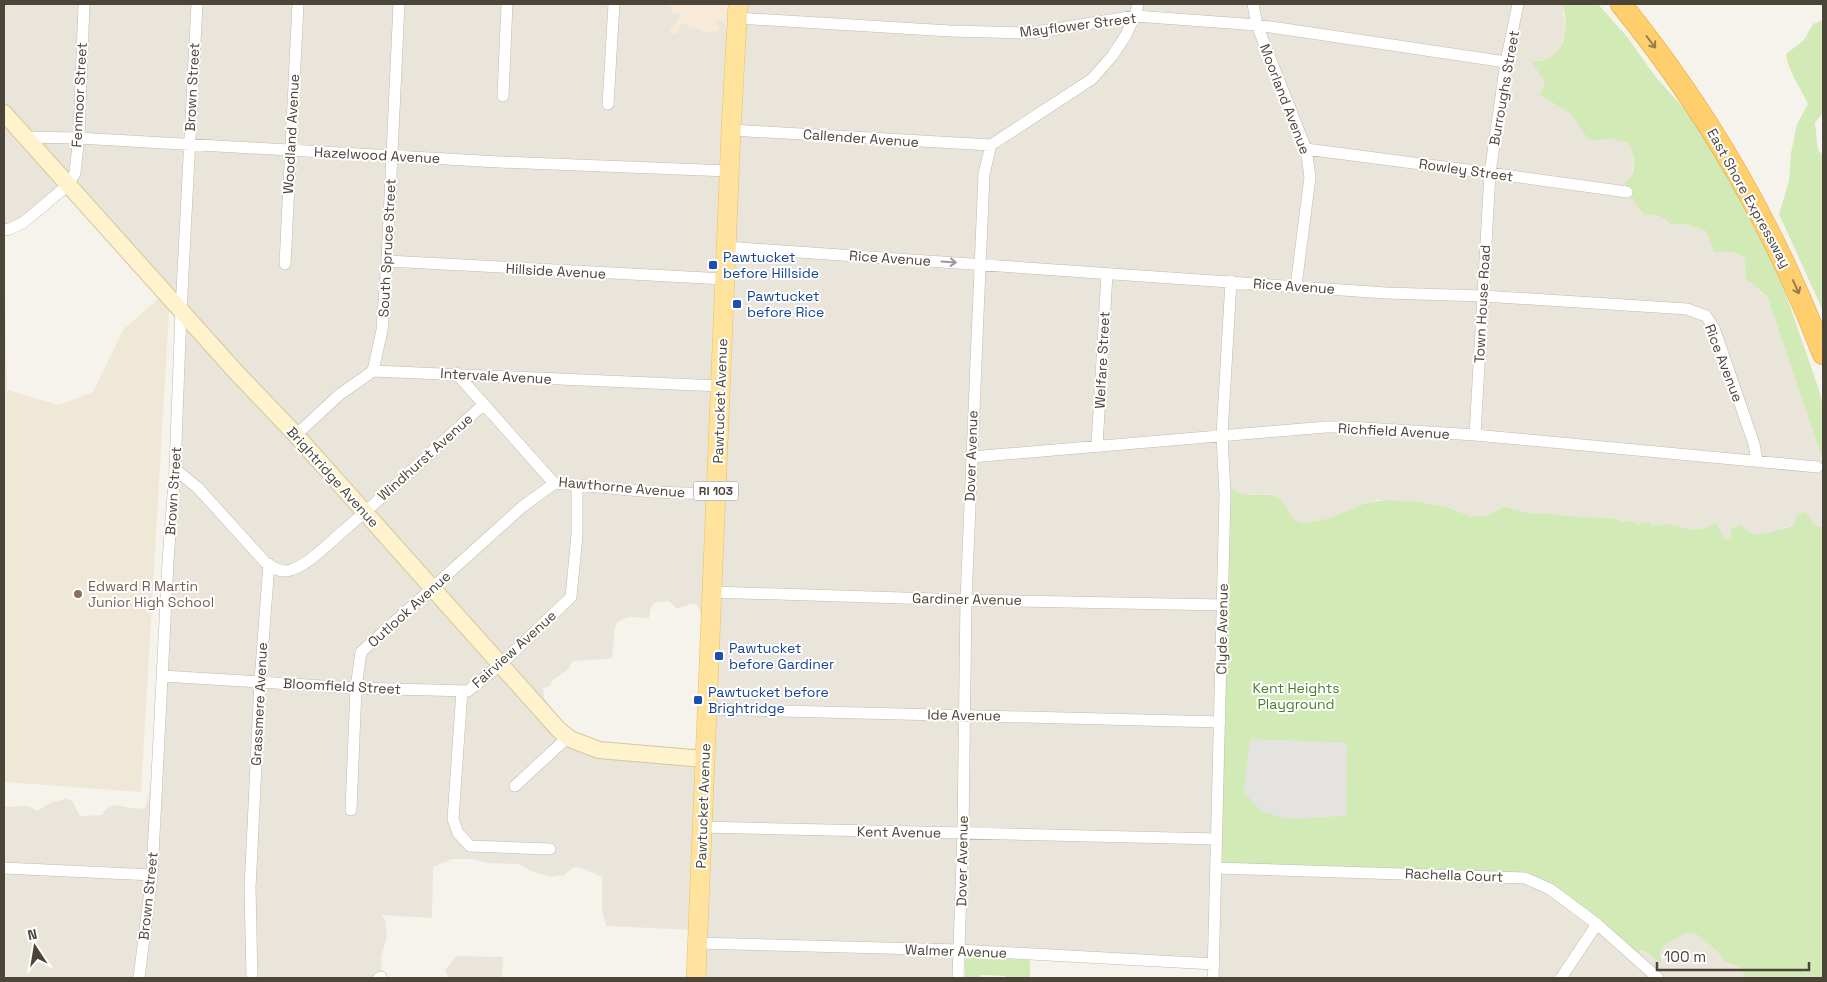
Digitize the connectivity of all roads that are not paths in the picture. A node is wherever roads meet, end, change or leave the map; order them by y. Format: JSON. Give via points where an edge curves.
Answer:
{"nodes":[{"id":1,"x":84,"y":4,"type":"edge"},
{"id":2,"x":197,"y":4,"type":"edge"},
{"id":3,"x":298,"y":4,"type":"edge"},
{"id":4,"x":399,"y":4,"type":"edge"},
{"id":5,"x":507,"y":4,"type":"edge"},
{"id":6,"x":614,"y":4,"type":"edge"},
{"id":7,"x":1138,"y":4,"type":"edge"},
{"id":8,"x":1253,"y":4,"type":"edge"},
{"id":9,"x":1518,"y":4,"type":"edge"},
{"id":10,"x":1621,"y":4,"type":"edge"},
{"id":11,"x":738,"y":11,"type":"edge"},
{"id":12,"x":1135,"y":16,"type":"junction"},
{"id":13,"x":1257,"y":25,"type":"junction"},
{"id":14,"x":1506,"y":62,"type":"junction"},
{"id":15,"x":503,"y":96,"type":"dead end"},
{"id":16,"x":608,"y":104,"type":"dead end"},
{"id":17,"x":4,"y":113,"type":"edge"},
{"id":18,"x":731,"y":130,"type":"junction"},
{"id":19,"x":24,"y":137,"type":"junction"},
{"id":20,"x":78,"y":138,"type":"junction"},
{"id":21,"x":189,"y":144,"type":"junction"},
{"id":22,"x":992,"y":145,"type":"junction"},
{"id":23,"x":1306,"y":149,"type":"junction"},
{"id":24,"x":290,"y":151,"type":"junction"},
{"id":25,"x":392,"y":155,"type":"junction"},
{"id":26,"x":729,"y":171,"type":"junction"},
{"id":27,"x":1490,"y":172,"type":"junction"},
{"id":28,"x":68,"y":185,"type":"junction"},
{"id":29,"x":1627,"y":192,"type":"dead end"},
{"id":30,"x":4,"y":230,"type":"edge"},
{"id":31,"x":726,"y":247,"type":"junction"},
{"id":32,"x":387,"y":261,"type":"junction"},
{"id":33,"x":285,"y":264,"type":"dead end"},
{"id":34,"x":980,"y":264,"type":"junction"},
{"id":35,"x":1107,"y":274,"type":"junction"},
{"id":36,"x":725,"y":278,"type":"junction"},
{"id":37,"x":1231,"y":281,"type":"junction"},
{"id":38,"x":1296,"y":286,"type":"junction"},
{"id":39,"x":1483,"y":296,"type":"junction"},
{"id":40,"x":181,"y":311,"type":"junction"},
{"id":41,"x":1823,"y":354,"type":"edge"},
{"id":42,"x":373,"y":371,"type":"junction"},
{"id":43,"x":456,"y":374,"type":"junction"},
{"id":44,"x":721,"y":386,"type":"junction"},
{"id":45,"x":484,"y":404,"type":"junction"},
{"id":46,"x":296,"y":435,"type":"junction"},
{"id":47,"x":1222,"y":435,"type":"junction"},
{"id":48,"x":1475,"y":435,"type":"junction"},
{"id":49,"x":1096,"y":446,"type":"junction"},
{"id":50,"x":971,"y":457,"type":"junction"},
{"id":51,"x":1757,"y":461,"type":"junction"},
{"id":52,"x":1817,"y":467,"type":"dead end"},
{"id":53,"x":175,"y":469,"type":"junction"},
{"id":54,"x":555,"y":482,"type":"junction"},
{"id":55,"x":577,"y":485,"type":"junction"},
{"id":56,"x":716,"y":494,"type":"junction"},
{"id":57,"x":364,"y":512,"type":"junction"},
{"id":58,"x":268,"y":564,"type":"junction"},
{"id":59,"x":432,"y":588,"type":"junction"},
{"id":60,"x":711,"y":592,"type":"junction"},
{"id":61,"x":966,"y":600,"type":"junction"},
{"id":62,"x":1223,"y":605,"type":"junction"},
{"id":63,"x":501,"y":664,"type":"junction"},
{"id":64,"x":163,"y":676,"type":"junction"},
{"id":65,"x":260,"y":681,"type":"junction"},
{"id":66,"x":356,"y":688,"type":"junction"},
{"id":67,"x":462,"y":691,"type":"junction"},
{"id":68,"x":707,"y":709,"type":"junction"},
{"id":69,"x":964,"y":715,"type":"junction"},
{"id":70,"x":1220,"y":722,"type":"junction"},
{"id":71,"x":568,"y":737,"type":"junction"},
{"id":72,"x":704,"y":759,"type":"junction"},
{"id":73,"x":515,"y":786,"type":"dead end"},
{"id":74,"x":352,"y":810,"type":"dead end"},
{"id":75,"x":702,"y":827,"type":"junction"},
{"id":76,"x":963,"y":832,"type":"junction"},
{"id":77,"x":1217,"y":838,"type":"junction"},
{"id":78,"x":550,"y":849,"type":"dead end"},
{"id":79,"x":4,"y":868,"type":"edge"},
{"id":80,"x":1216,"y":868,"type":"junction"},
{"id":81,"x":152,"y":875,"type":"junction"},
{"id":82,"x":1597,"y":924,"type":"junction"},
{"id":83,"x":698,"y":942,"type":"junction"},
{"id":84,"x":959,"y":950,"type":"junction"},
{"id":85,"x":1214,"y":964,"type":"junction"},
{"id":86,"x":139,"y":978,"type":"edge"},
{"id":87,"x":252,"y":978,"type":"edge"},
{"id":88,"x":696,"y":978,"type":"edge"},
{"id":89,"x":958,"y":978,"type":"edge"},
{"id":90,"x":1214,"y":978,"type":"edge"},
{"id":91,"x":1561,"y":978,"type":"edge"},
{"id":92,"x":1658,"y":978,"type":"edge"}],
"edges":[{"from":1,"to":20,"type":"street","name":"Fenmoor Street"},
{"from":2,"to":21,"type":"street","name":"Brown Street"},
{"from":3,"to":24,"type":"street","name":"Woodland Avenue"},
{"from":4,"to":25,"type":"street","name":"South Spruce Street"},
{"from":5,"to":15,"type":"street"},
{"from":6,"to":16,"type":"street"},
{"from":7,"to":12,"type":"street"},
{"from":8,"to":13,"type":"street","name":"Moorland Avenue"},
{"from":9,"to":14,"type":"street","name":"Burroughs Street"},
{"from":10,"to":41,"type":"highway","name":"East Shore Expressway","one_way":true,"via":[[1673,72],[1734,165],[1786,264]]},
{"from":11,"to":12,"type":"street","name":"Mayflower Street","via":[[950,32],[1031,34]]},
{"from":11,"to":18,"type":"main road","name":"Pawtucket Avenue","number":"RI 103"},
{"from":12,"to":13,"type":"street","name":"Mayflower Street"},
{"from":12,"to":22,"type":"street","via":[[1113,55],[1092,79]]},
{"from":13,"to":14,"type":"street","name":"Mayflower Street"},
{"from":13,"to":23,"type":"street","name":"Moorland Avenue"},
{"from":14,"to":27,"type":"street","name":"Burroughs Street"},
{"from":17,"to":19,"type":"street","name":"Brightridge Avenue"},
{"from":18,"to":22,"type":"street","name":"Callender Avenue"},
{"from":18,"to":26,"type":"main road","name":"Pawtucket Avenue","number":"RI 103"},
{"from":19,"to":20,"type":"street","name":"Hazelwood Avenue"},
{"from":19,"to":28,"type":"street","name":"Brightridge Avenue"},
{"from":20,"to":21,"type":"street","name":"Hazelwood Avenue"},
{"from":20,"to":28,"type":"street","name":"Fenmoor Street","via":[[75,173]]},
{"from":21,"to":24,"type":"street","name":"Hazelwood Avenue"},
{"from":21,"to":40,"type":"street","name":"Brown Street"},
{"from":22,"to":34,"type":"street","name":"Dover Avenue","via":[[984,174]]},
{"from":23,"to":27,"type":"street","name":"Rowley Street"},
{"from":23,"to":38,"type":"street","name":"Moorland Avenue","via":[[1310,177]]},
{"from":24,"to":25,"type":"street","name":"Hazelwood Avenue"},
{"from":24,"to":33,"type":"street","name":"Woodland Avenue"},
{"from":25,"to":26,"type":"street","name":"Hazelwood Avenue"},
{"from":25,"to":32,"type":"street","name":"South Spruce Street"},
{"from":26,"to":31,"type":"main road","name":"Pawtucket Avenue","number":"RI 103"},
{"from":27,"to":29,"type":"street","name":"Rowley Street"},
{"from":27,"to":39,"type":"street","name":"Town House Road"},
{"from":28,"to":30,"type":"street","via":[[24,222]]},
{"from":28,"to":40,"type":"street","name":"Brightridge Avenue"},
{"from":31,"to":34,"type":"street","name":"Rice Avenue","one_way":true},
{"from":31,"to":36,"type":"main road","name":"Pawtucket Avenue","number":"RI 103"},
{"from":32,"to":36,"type":"street","name":"Hillside Avenue"},
{"from":32,"to":42,"type":"street","name":"South Spruce Street","via":[[382,330]]},
{"from":34,"to":35,"type":"street","name":"Rice Avenue"},
{"from":34,"to":50,"type":"street","name":"Dover Avenue"},
{"from":35,"to":37,"type":"street","name":"Rice Avenue"},
{"from":35,"to":49,"type":"street","name":"Welfare Street"},
{"from":36,"to":44,"type":"main road","name":"Pawtucket Avenue","number":"RI 103"},
{"from":37,"to":38,"type":"street","name":"Rice Avenue"},
{"from":37,"to":47,"type":"street","name":"Clyde Avenue"},
{"from":38,"to":39,"type":"street","name":"Rice Avenue"},
{"from":39,"to":48,"type":"street","name":"Town House Road"},
{"from":39,"to":51,"type":"street","name":"Rice Avenue","via":[[1687,309],[1706,316],[1714,328]]},
{"from":40,"to":46,"type":"street","name":"Brightridge Avenue"},
{"from":40,"to":53,"type":"street","name":"Brown Street"},
{"from":42,"to":43,"type":"street","name":"Intervale Avenue"},
{"from":42,"to":46,"type":"street","via":[[339,395]]},
{"from":43,"to":44,"type":"street","name":"Intervale Avenue"},
{"from":43,"to":45,"type":"street","name":"Hawthorne Avenue"},
{"from":44,"to":56,"type":"main road","name":"Pawtucket Avenue","number":"RI 103"},
{"from":45,"to":54,"type":"street","name":"Hawthorne Avenue"},
{"from":45,"to":57,"type":"street","name":"Windhurst Avenue"},
{"from":46,"to":57,"type":"street","name":"Brightridge Avenue"},
{"from":47,"to":48,"type":"street","name":"Richfield Avenue","via":[[1326,427]]},
{"from":47,"to":49,"type":"street","name":"Richfield Avenue"},
{"from":47,"to":62,"type":"street","name":"Clyde Avenue","via":[[1225,495]]},
{"from":48,"to":51,"type":"street","name":"Richfield Avenue"},
{"from":49,"to":50,"type":"street","name":"Richfield Avenue"},
{"from":50,"to":61,"type":"street","name":"Dover Avenue"},
{"from":51,"to":52,"type":"street","name":"Richfield Avenue"},
{"from":53,"to":58,"type":"street","via":[[198,488]]},
{"from":53,"to":64,"type":"street","name":"Brown Street"},
{"from":54,"to":55,"type":"street","name":"Hawthorne Avenue"},
{"from":54,"to":59,"type":"street","name":"Outlook Avenue","via":[[522,507]]},
{"from":55,"to":56,"type":"street","name":"Hawthorne Avenue"},
{"from":55,"to":63,"type":"street","name":"Fairview Avenue","via":[[577,536],[571,597]]},
{"from":56,"to":60,"type":"main road","name":"Pawtucket Avenue","number":"RI 103"},
{"from":57,"to":58,"type":"street","name":"Windhurst Avenue","via":[[300,566],[285,571]]},
{"from":57,"to":59,"type":"street","name":"Brightridge Avenue"},
{"from":58,"to":65,"type":"street","name":"Grassmere Avenue"},
{"from":59,"to":63,"type":"street","name":"Brightridge Avenue"},
{"from":59,"to":66,"type":"street","name":"Outlook Avenue","via":[[361,652]]},
{"from":60,"to":61,"type":"street","name":"Gardiner Avenue"},
{"from":60,"to":68,"type":"main road","name":"Pawtucket Avenue","number":"RI 103"},
{"from":61,"to":62,"type":"street","name":"Gardiner Avenue"},
{"from":61,"to":69,"type":"street","name":"Dover Avenue"},
{"from":62,"to":70,"type":"street","name":"Clyde Avenue"},
{"from":63,"to":67,"type":"street","name":"Fairview Avenue","via":[[468,691]]},
{"from":63,"to":71,"type":"street","name":"Brightridge Avenue"},
{"from":64,"to":65,"type":"street","name":"Bloomfield Street"},
{"from":64,"to":81,"type":"street","name":"Brown Street"},
{"from":65,"to":66,"type":"street","name":"Bloomfield Street"},
{"from":65,"to":87,"type":"street","name":"Grassmere Avenue","via":[[250,888]]},
{"from":66,"to":67,"type":"street","name":"Bloomfield Street"},
{"from":66,"to":74,"type":"street","name":"Outlook Avenue"},
{"from":67,"to":78,"type":"street","name":"Fairview Avenue","via":[[453,819],[458,834],[470,846]]},
{"from":68,"to":69,"type":"street","name":"Ide Avenue"},
{"from":68,"to":72,"type":"main road","name":"Pawtucket Avenue","number":"RI 103"},
{"from":69,"to":70,"type":"street","name":"Ide Avenue"},
{"from":69,"to":76,"type":"street","name":"Dover Avenue"},
{"from":70,"to":77,"type":"street","name":"Clyde Avenue"},
{"from":71,"to":72,"type":"street","name":"Brightridge Avenue","via":[[599,750]]},
{"from":71,"to":73,"type":"street"},
{"from":72,"to":75,"type":"main road","name":"Pawtucket Avenue","number":"RI 103"},
{"from":75,"to":76,"type":"street","name":"Kent Avenue"},
{"from":75,"to":83,"type":"main road","name":"Pawtucket Avenue","number":"RI 103"},
{"from":76,"to":77,"type":"street","name":"Kent Avenue"},
{"from":76,"to":84,"type":"street","name":"Dover Avenue"},
{"from":77,"to":80,"type":"street","name":"Clyde Avenue"},
{"from":79,"to":81,"type":"street"},
{"from":80,"to":82,"type":"street","name":"Rachella Court","via":[[1525,878],[1550,888]]},
{"from":80,"to":85,"type":"street","name":"Clyde Avenue"},
{"from":81,"to":86,"type":"street","name":"Brown Street"},
{"from":82,"to":91,"type":"street"},
{"from":82,"to":92,"type":"street","name":"Rachella Court"},
{"from":83,"to":84,"type":"street","name":"Walmer Avenue"},
{"from":83,"to":88,"type":"main road","name":"Pawtucket Avenue","number":"RI 103"},
{"from":84,"to":85,"type":"street","name":"Walmer Avenue"},
{"from":84,"to":89,"type":"street","name":"Dover Avenue"},
{"from":85,"to":90,"type":"street","name":"Clyde Avenue"}]}
